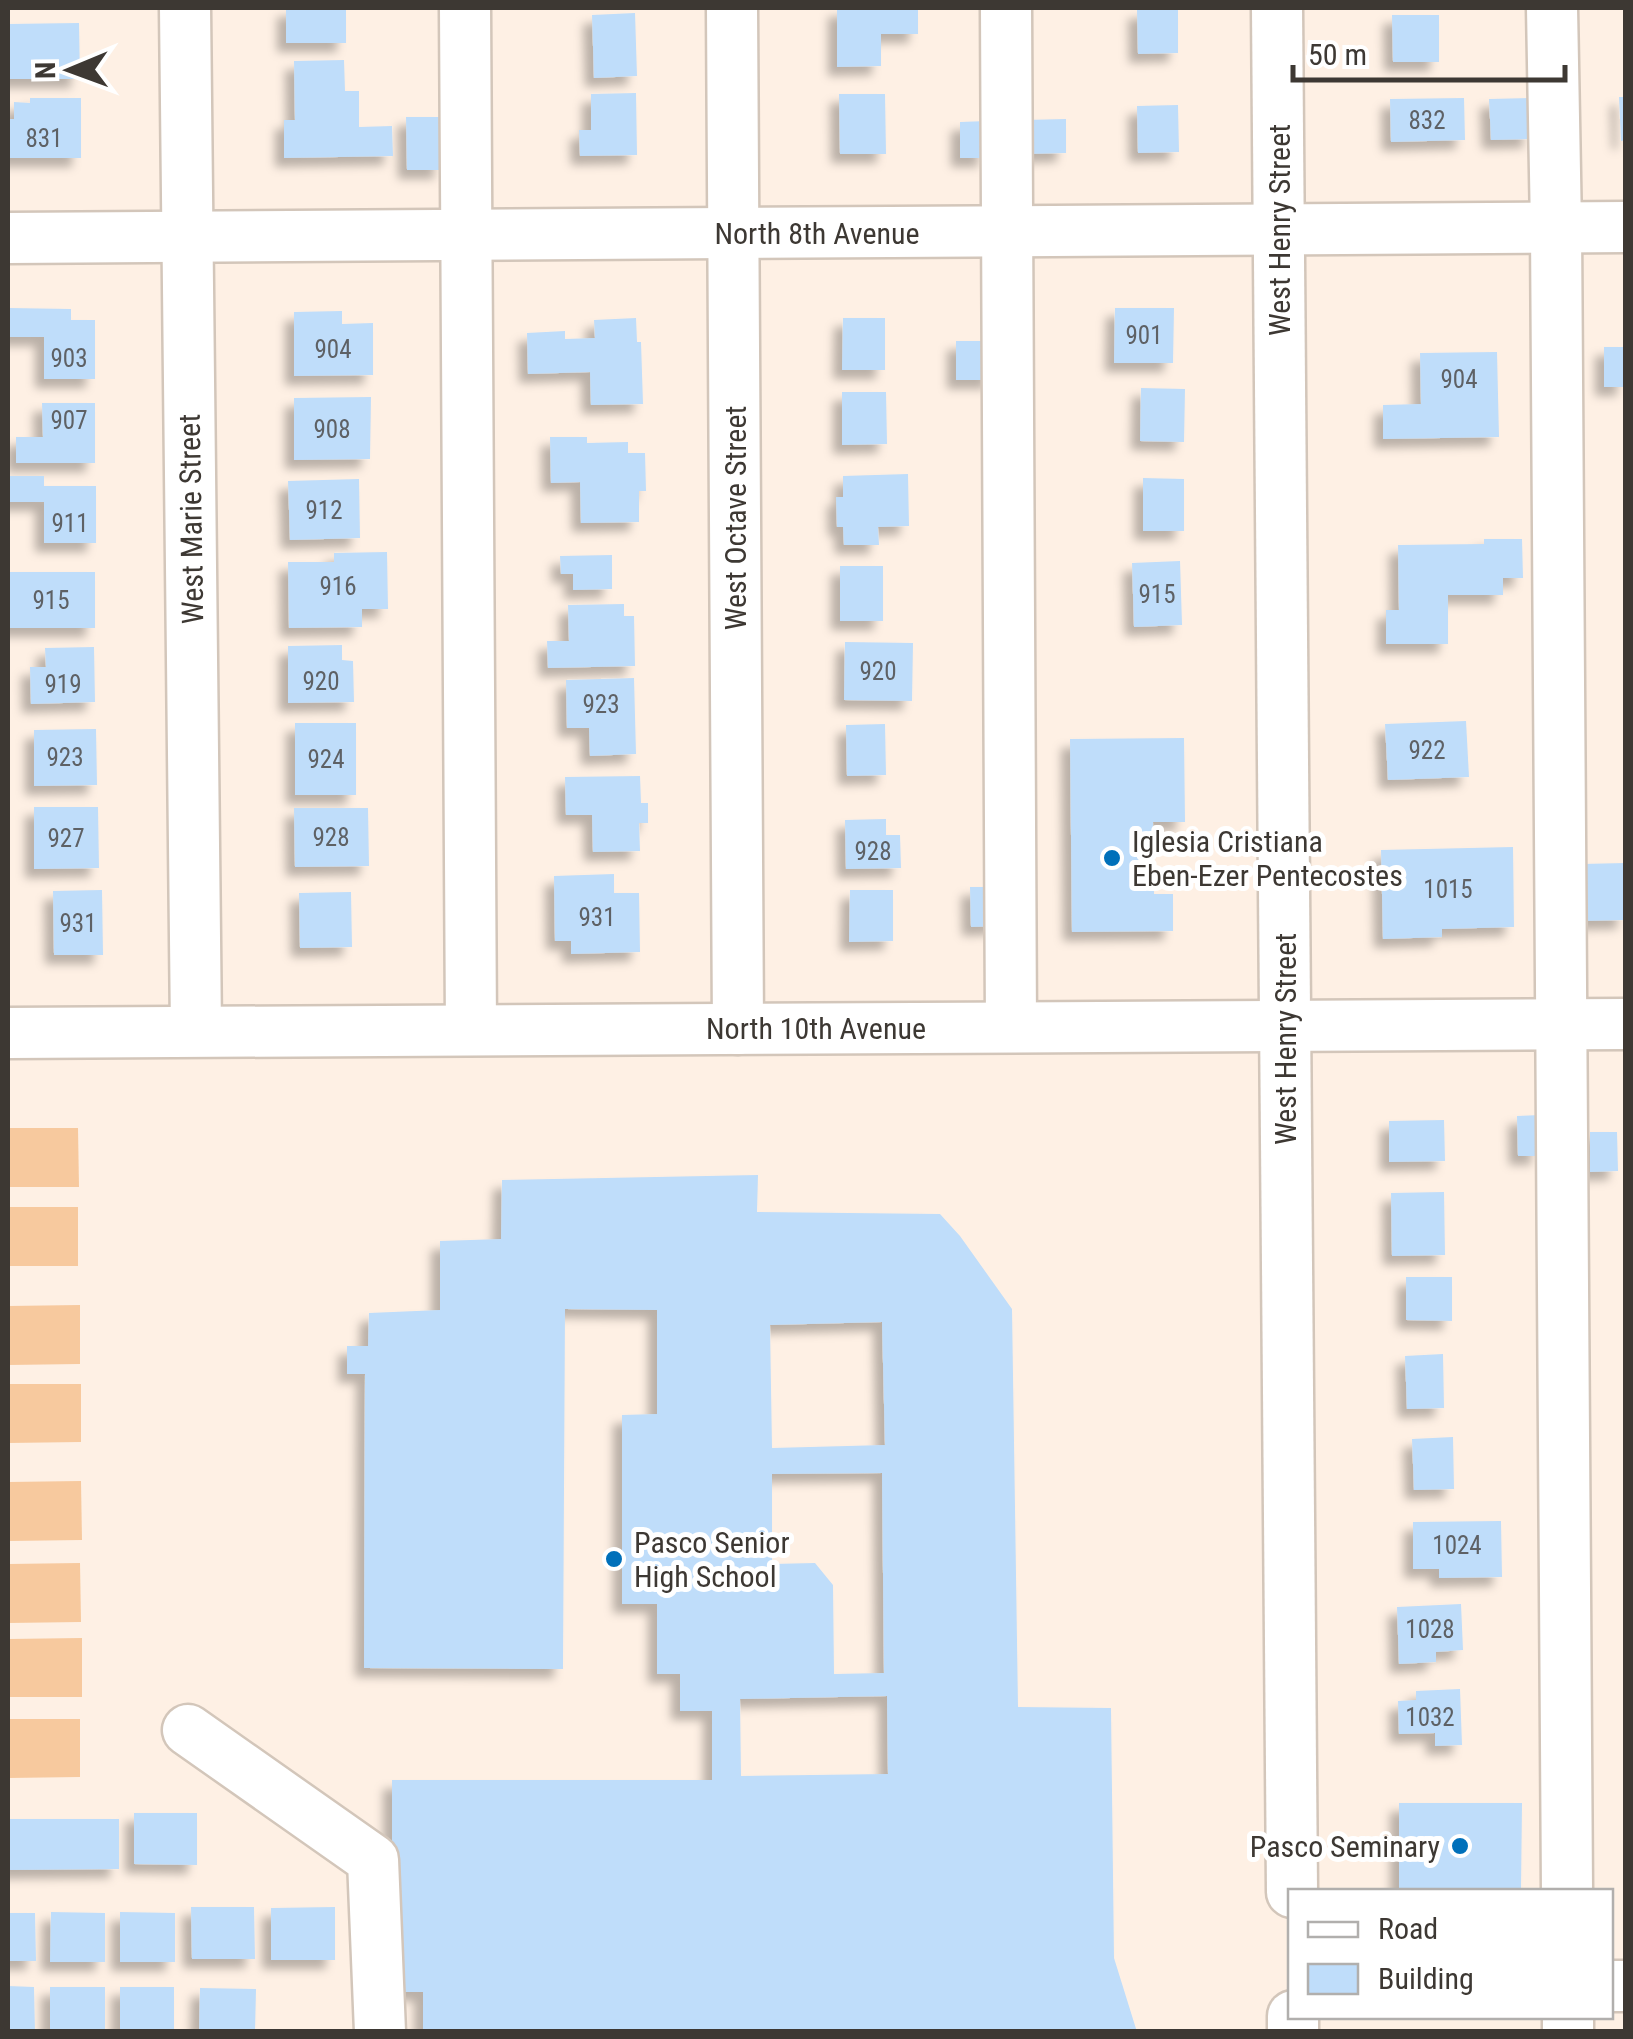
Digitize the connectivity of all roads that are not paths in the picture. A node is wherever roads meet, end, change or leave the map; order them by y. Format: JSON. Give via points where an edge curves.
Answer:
{"nodes":[{"id":1,"x":186,"y":8,"type":"edge"},
{"id":2,"x":465,"y":8,"type":"edge"},
{"id":3,"x":732,"y":8,"type":"edge"},
{"id":4,"x":1006,"y":8,"type":"edge"},
{"id":5,"x":1277,"y":8,"type":"edge"},
{"id":6,"x":1552,"y":8,"type":"edge"},
{"id":7,"x":1626,"y":227,"type":"edge"},
{"id":8,"x":1556,"y":228,"type":"junction"},
{"id":9,"x":1279,"y":230,"type":"junction"},
{"id":10,"x":1008,"y":232,"type":"junction"},
{"id":11,"x":733,"y":233,"type":"junction"},
{"id":12,"x":468,"y":235,"type":"junction"},
{"id":13,"x":188,"y":237,"type":"junction"},
{"id":14,"x":8,"y":238,"type":"edge"},
{"id":15,"x":1562,"y":1024,"type":"junction"},
{"id":16,"x":1626,"y":1024,"type":"edge"},
{"id":17,"x":1286,"y":1026,"type":"junction"},
{"id":18,"x":1011,"y":1027,"type":"junction"},
{"id":19,"x":738,"y":1029,"type":"junction"},
{"id":20,"x":470,"y":1030,"type":"junction"},
{"id":21,"x":196,"y":1032,"type":"junction"},
{"id":22,"x":8,"y":1033,"type":"edge"},
{"id":23,"x":188,"y":1730,"type":"dead end"},
{"id":24,"x":1292,"y":1889,"type":"edge"},
{"id":25,"x":1567,"y":1889,"type":"edge"},
{"id":26,"x":380,"y":2032,"type":"edge"}],
"edges":[{"from":1,"to":13,"type":"street","name":"West Marie Street"},
{"from":2,"to":12,"type":"street"},
{"from":3,"to":11,"type":"street","name":"West Octave Street"},
{"from":4,"to":10,"type":"street"},
{"from":5,"to":9,"type":"street","name":"West Henry Street"},
{"from":6,"to":8,"type":"street"},
{"from":7,"to":8,"type":"street","name":"North 8th Avenue"},
{"from":8,"to":9,"type":"street","name":"North 8th Avenue"},
{"from":8,"to":15,"type":"street"},
{"from":9,"to":10,"type":"street","name":"North 8th Avenue"},
{"from":9,"to":17,"type":"street","name":"West Henry Street"},
{"from":10,"to":11,"type":"street","name":"North 8th Avenue"},
{"from":10,"to":18,"type":"street"},
{"from":11,"to":12,"type":"street","name":"North 8th Avenue"},
{"from":11,"to":19,"type":"street","name":"West Octave Street"},
{"from":12,"to":13,"type":"street","name":"North 8th Avenue"},
{"from":12,"to":20,"type":"street"},
{"from":13,"to":14,"type":"street","name":"North 8th Avenue"},
{"from":13,"to":21,"type":"street","name":"West Marie Street"},
{"from":15,"to":16,"type":"street","name":"North 10th Avenue"},
{"from":15,"to":17,"type":"street","name":"North 10th Avenue"},
{"from":15,"to":25,"type":"street"},
{"from":17,"to":18,"type":"street","name":"North 10th Avenue"},
{"from":17,"to":24,"type":"street","name":"West Henry Street"},
{"from":18,"to":19,"type":"street","name":"North 10th Avenue"},
{"from":19,"to":20,"type":"street","name":"North 10th Avenue"},
{"from":20,"to":21,"type":"street","name":"North 10th Avenue"},
{"from":21,"to":22,"type":"street","name":"North 10th Avenue"},
{"from":23,"to":26,"type":"street","via":[[372,1860]]}]}
